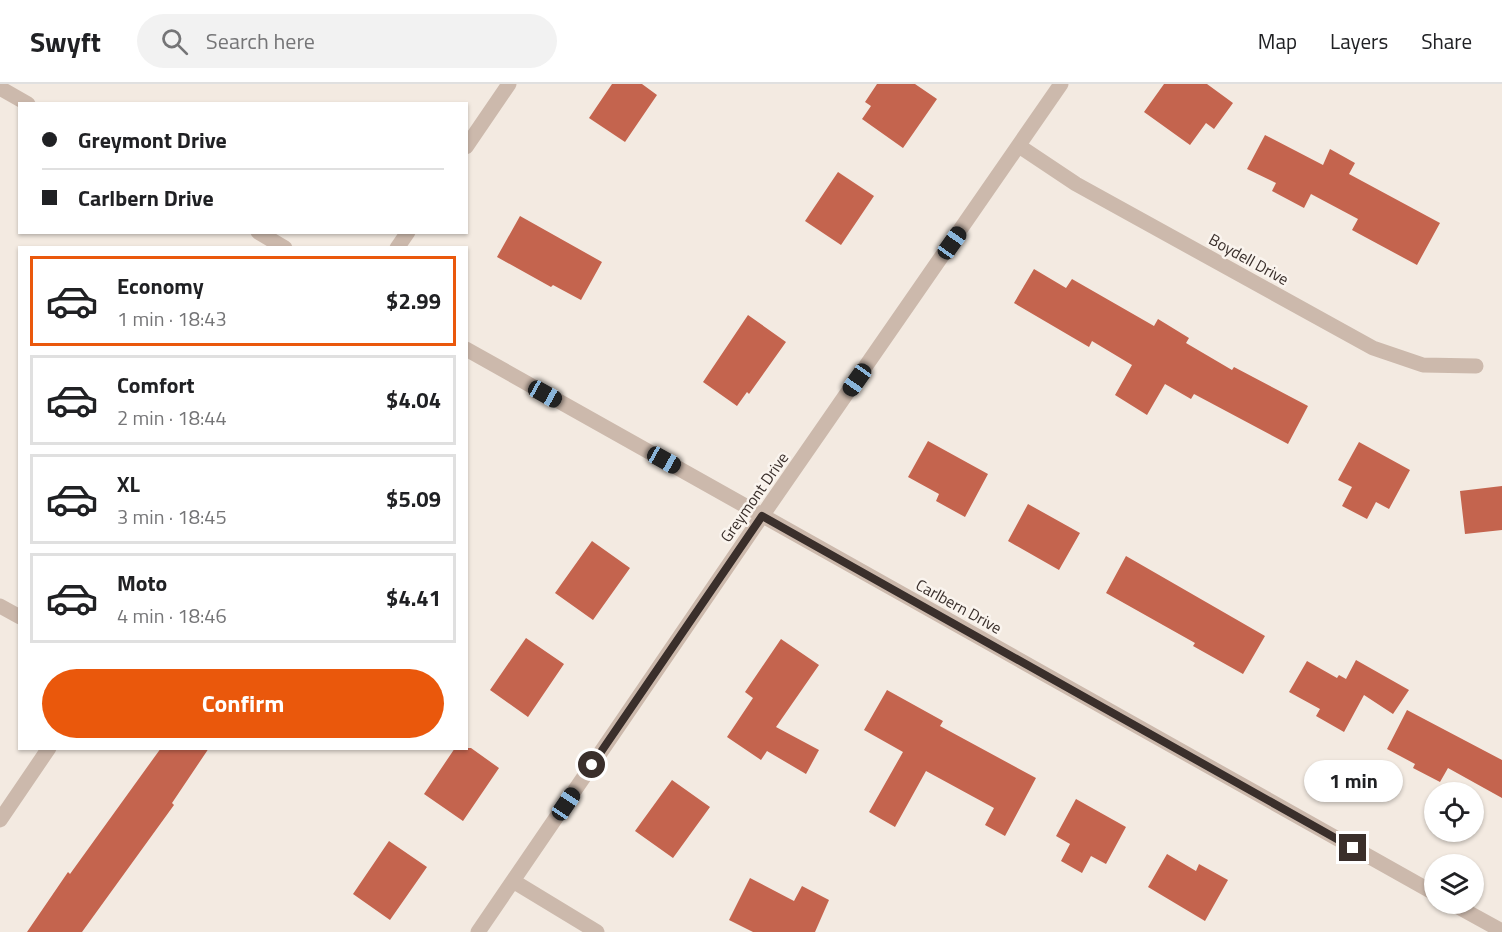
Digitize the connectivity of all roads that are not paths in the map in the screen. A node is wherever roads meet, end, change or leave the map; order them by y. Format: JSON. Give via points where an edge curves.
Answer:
{"nodes":[{"id":1,"x":509,"y":84,"type":"edge"},
{"id":2,"x":1061,"y":84,"type":"edge"},
{"id":3,"x":0,"y":88,"type":"edge"},
{"id":4,"x":24,"y":102,"type":"edge"},
{"id":5,"x":468,"y":144,"type":"edge"},
{"id":6,"x":1019,"y":146,"type":"junction"},
{"id":7,"x":261,"y":234,"type":"edge"},
{"id":8,"x":282,"y":246,"type":"edge"},
{"id":9,"x":468,"y":351,"type":"edge"},
{"id":10,"x":1476,"y":366,"type":"dead end"},
{"id":11,"x":762,"y":516,"type":"junction"},
{"id":12,"x":0,"y":606,"type":"edge"},
{"id":13,"x":18,"y":616,"type":"edge"},
{"id":14,"x":49,"y":750,"type":"edge"},
{"id":15,"x":0,"y":820,"type":"edge"},
{"id":16,"x":513,"y":881,"type":"junction"},
{"id":17,"x":1424,"y":887,"type":"edge"},
{"id":18,"x":1470,"y":914,"type":"edge"},
{"id":19,"x":478,"y":932,"type":"edge"},
{"id":20,"x":597,"y":932,"type":"edge"},
{"id":21,"x":1502,"y":932,"type":"edge"}],
"edges":[{"from":1,"to":5,"type":"street"},
{"from":2,"to":6,"type":"street","name":"Greymont Drive"},
{"from":3,"to":4,"type":"street"},
{"from":6,"to":10,"type":"street","name":"Boydell Drive","via":[[1076,184],[1373,348],[1423,365]]},
{"from":6,"to":11,"type":"street","name":"Greymont Drive"},
{"from":7,"to":8,"type":"street"},
{"from":9,"to":11,"type":"street","name":"Carlbern Drive"},
{"from":11,"to":16,"type":"street","name":"Greymont Drive"},
{"from":11,"to":17,"type":"street","name":"Carlbern Drive"},
{"from":12,"to":13,"type":"street"},
{"from":14,"to":15,"type":"street"},
{"from":16,"to":19,"type":"street","name":"Greymont Drive"},
{"from":16,"to":20,"type":"street"},
{"from":18,"to":21,"type":"street"}]}
